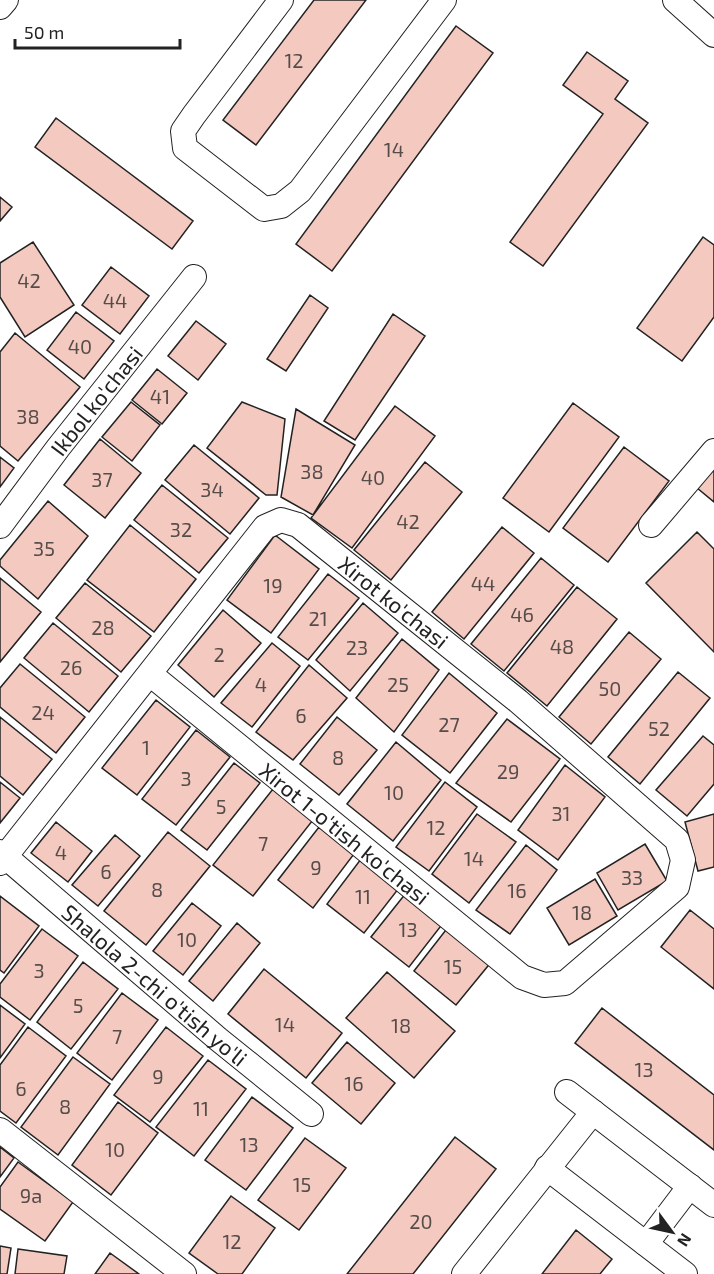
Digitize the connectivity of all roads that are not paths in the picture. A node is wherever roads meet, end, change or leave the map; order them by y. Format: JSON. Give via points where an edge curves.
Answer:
{"nodes":[{"id":1,"x":6,"y":0,"type":"edge"},
{"id":2,"x":281,"y":0,"type":"edge"},
{"id":3,"x":444,"y":0,"type":"edge"},
{"id":4,"x":675,"y":0,"type":"edge"},
{"id":5,"x":0,"y":7,"type":"edge"},
{"id":6,"x":714,"y":35,"type":"edge"},
{"id":7,"x":194,"y":277,"type":"dead end"},
{"id":8,"x":714,"y":451,"type":"edge"},
{"id":9,"x":651,"y":525,"type":"dead end"},
{"id":10,"x":0,"y":526,"type":"edge"},
{"id":11,"x":150,"y":674,"type":"junction"},
{"id":12,"x":2,"y":857,"type":"edge"},
{"id":13,"x":544,"y":985,"type":"joint"},
{"id":14,"x":567,"y":1092,"type":"dead end"},
{"id":15,"x":592,"y":1112,"type":"junction"},
{"id":16,"x":311,"y":1114,"type":"dead end"},
{"id":17,"x":0,"y":1130,"type":"edge"},
{"id":18,"x":548,"y":1168,"type":"junction"},
{"id":19,"x":690,"y":1186,"type":"junction"},
{"id":20,"x":714,"y":1204,"type":"edge"},
{"id":21,"x":646,"y":1244,"type":"junction"},
{"id":22,"x":669,"y":1269,"type":"edge"},
{"id":23,"x":184,"y":1274,"type":"edge"},
{"id":24,"x":464,"y":1274,"type":"edge"}],
"edges":[{"from":1,"to":5,"type":"street"},
{"from":2,"to":3,"type":"street","via":[[183,131],[185,148],[264,209],[281,206],[300,191]]},
{"from":4,"to":6,"type":"street"},
{"from":7,"to":10,"type":"street","name":"Ikbol ko'chasi"},
{"from":8,"to":9,"type":"street"},
{"from":11,"to":12,"type":"street","name":"Xirot ko'chasi"},
{"from":11,"to":13,"type":"street","name":"Xirot 1-o'tish ko'chasi","via":[[522,977]]},
{"from":11,"to":13,"type":"street","name":"Xirot ko'chasi","via":[[265,527],[281,520],[298,525],[518,701],[677,840],[684,860],[677,887],[565,983]]},
{"from":12,"to":16,"type":"street","name":"Shalola 2-chi o'tish yo'li"},
{"from":14,"to":15,"type":"street"},
{"from":15,"to":18,"type":"street"},
{"from":15,"to":19,"type":"street"},
{"from":17,"to":23,"type":"street"},
{"from":18,"to":21,"type":"street"},
{"from":18,"to":24,"type":"street"},
{"from":19,"to":20,"type":"street"},
{"from":19,"to":21,"type":"street"},
{"from":21,"to":22,"type":"street"}]}
